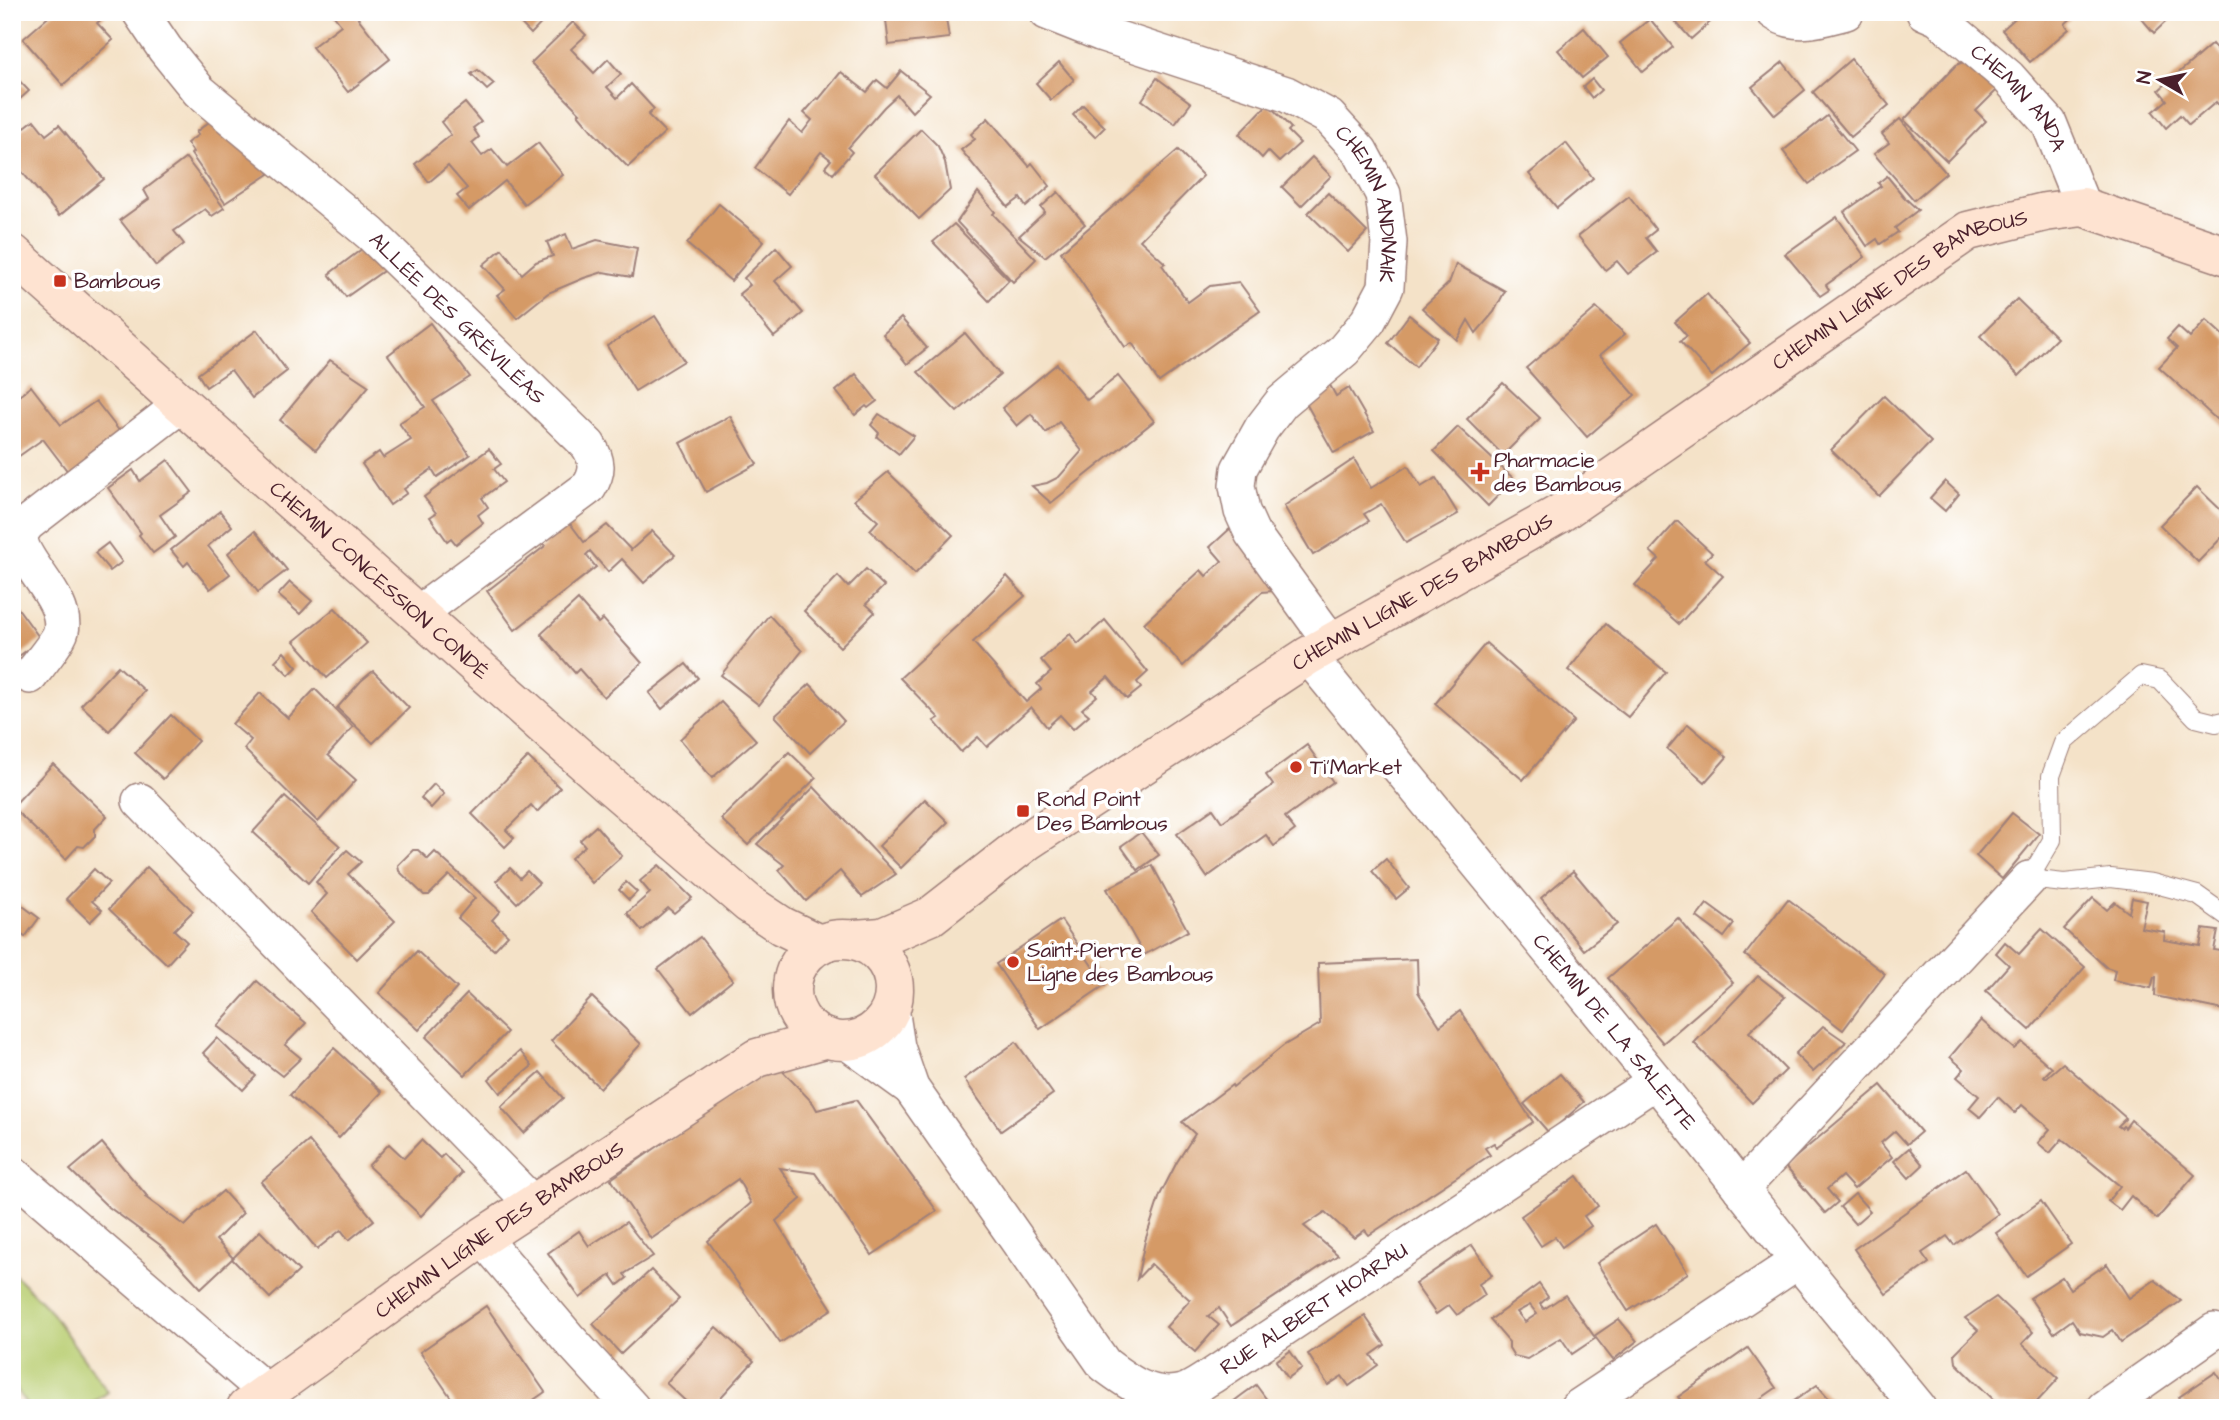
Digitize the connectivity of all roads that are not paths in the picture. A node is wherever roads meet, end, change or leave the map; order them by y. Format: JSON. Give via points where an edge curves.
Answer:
{"nodes":[{"id":1,"x":140,"y":12,"type":"edge"},
{"id":2,"x":1047,"y":12,"type":"edge"},
{"id":3,"x":1774,"y":12,"type":"edge"},
{"id":4,"x":1846,"y":12,"type":"edge"},
{"id":5,"x":1924,"y":12,"type":"edge"},
{"id":6,"x":2083,"y":207,"type":"junction"},
{"id":7,"x":12,"y":253,"type":"edge"},
{"id":8,"x":2228,"y":256,"type":"edge"},
{"id":9,"x":182,"y":404,"type":"junction"},
{"id":10,"x":419,"y":614,"type":"junction"},
{"id":11,"x":1319,"y":649,"type":"junction"},
{"id":12,"x":30,"y":676,"type":"dead end"},
{"id":13,"x":2228,"y":720,"type":"edge"},
{"id":14,"x":140,"y":801,"type":"dead end"},
{"id":15,"x":2029,"y":879,"type":"junction"},
{"id":16,"x":931,"y":916,"type":"junction"},
{"id":17,"x":2228,"y":917,"type":"edge"},
{"id":18,"x":815,"y":961,"type":"junction"},
{"id":19,"x":892,"y":999,"type":"junction"},
{"id":20,"x":837,"y":1040,"type":"junction"},
{"id":21,"x":757,"y":1058,"type":"junction"},
{"id":22,"x":1656,"y":1081,"type":"junction"},
{"id":23,"x":911,"y":1088,"type":"junction"},
{"id":24,"x":12,"y":1173,"type":"edge"},
{"id":25,"x":1741,"y":1189,"type":"junction"},
{"id":26,"x":533,"y":1204,"type":"junction"},
{"id":27,"x":484,"y":1236,"type":"junction"},
{"id":28,"x":1798,"y":1261,"type":"junction"},
{"id":29,"x":2214,"y":1331,"type":"dead end"},
{"id":30,"x":257,"y":1400,"type":"edge"},
{"id":31,"x":632,"y":1408,"type":"edge"},
{"id":32,"x":1577,"y":1408,"type":"edge"},
{"id":33,"x":1919,"y":1408,"type":"edge"},
{"id":34,"x":2104,"y":1408,"type":"edge"}],
"edges":[{"from":1,"to":10,"type":"street","name":"ALLÉE DES GRÉVILÉAS","via":[[199,92],[371,234],[595,457],[595,478],[589,488]]},
{"from":2,"to":11,"type":"street","name":"CHEMIN ANDINAIK","via":[[1286,94],[1329,117],[1360,151],[1383,194],[1389,243],[1386,287],[1368,321],[1344,350],[1282,402],[1239,470],[1241,511]]},
{"from":3,"to":4,"type":"street","via":[[1805,22]]},
{"from":5,"to":6,"type":"street","name":"CHEMIN ANDA","via":[[1938,18],[2008,77],[2049,122]]},
{"from":6,"to":8,"type":"main road","name":"CHEMIN LIGNE DES BAMBOUS"},
{"from":6,"to":11,"type":"main road","name":"CHEMIN LIGNE DES BAMBOUS","via":[[1968,231],[1559,514]]},
{"from":7,"to":9,"type":"main road","name":"CHEMIN CONCESSION CONDÉ"},
{"from":9,"to":10,"type":"main road","name":"CHEMIN CONCESSION CONDÉ"},
{"from":9,"to":12,"type":"street","via":[[26,524],[20,534],[21,545],[54,596],[61,618],[61,632]]},
{"from":10,"to":18,"type":"main road","name":"CHEMIN CONCESSION CONDÉ","via":[[610,785],[749,904],[782,926]]},
{"from":11,"to":16,"type":"main road","name":"CHEMIN LIGNE DES BAMBOUS","via":[[1026,842]]},
{"from":11,"to":22,"type":"street","name":"CHEMIN DE LA SALETTE"},
{"from":13,"to":15,"type":"lane","via":[[2216,723],[2196,718],[2160,680],[2141,676],[2063,743],[2051,776],[2052,840]]},
{"from":14,"to":26,"type":"street"},
{"from":15,"to":17,"type":"lane","via":[[2064,883],[2111,878],[2152,883],[2197,895]]},
{"from":15,"to":25,"type":"street"},
{"from":16,"to":18,"type":"main road","name":"CHEMIN LIGNE DES BAMBOUS"},
{"from":16,"to":19,"type":"main road","name":"CHEMIN LIGNE DES BAMBOUS","via":[[904,957]]},
{"from":18,"to":19,"type":"main road","via":[[872,947],[894,978]]},
{"from":18,"to":20,"type":"main road","via":[[795,1007],[803,1023],[818,1035]]},
{"from":18,"to":21,"type":"main road"},
{"from":19,"to":20,"type":"main road","via":[[887,1018],[873,1032],[856,1040]]},
{"from":19,"to":23,"type":"street","name":"RUE ALBERT HOARAU","via":[[897,1047]]},
{"from":20,"to":21,"type":"main road","name":"CHEMIN LIGNE DES BAMBOUS"},
{"from":20,"to":23,"type":"street","name":"RUE ALBERT HOARAU"},
{"from":21,"to":26,"type":"main road","name":"CHEMIN LIGNE DES BAMBOUS"},
{"from":22,"to":23,"type":"street","name":"RUE ALBERT HOARAU","via":[[1212,1376],[1184,1392],[1160,1395],[1131,1385],[1104,1364]]},
{"from":22,"to":25,"type":"street","name":"CHEMIN DE LA SALETTE"},
{"from":24,"to":30,"type":"street"},
{"from":25,"to":28,"type":"street","name":"CHEMIN DE LA SALETTE"},
{"from":26,"to":27,"type":"main road","name":"CHEMIN LIGNE DES BAMBOUS"},
{"from":27,"to":30,"type":"main road","name":"CHEMIN LIGNE DES BAMBOUS"},
{"from":27,"to":31,"type":"street"},
{"from":28,"to":32,"type":"street"},
{"from":28,"to":33,"type":"street","name":"CHEMIN DE LA SALETTE"},
{"from":29,"to":34,"type":"street"}]}
